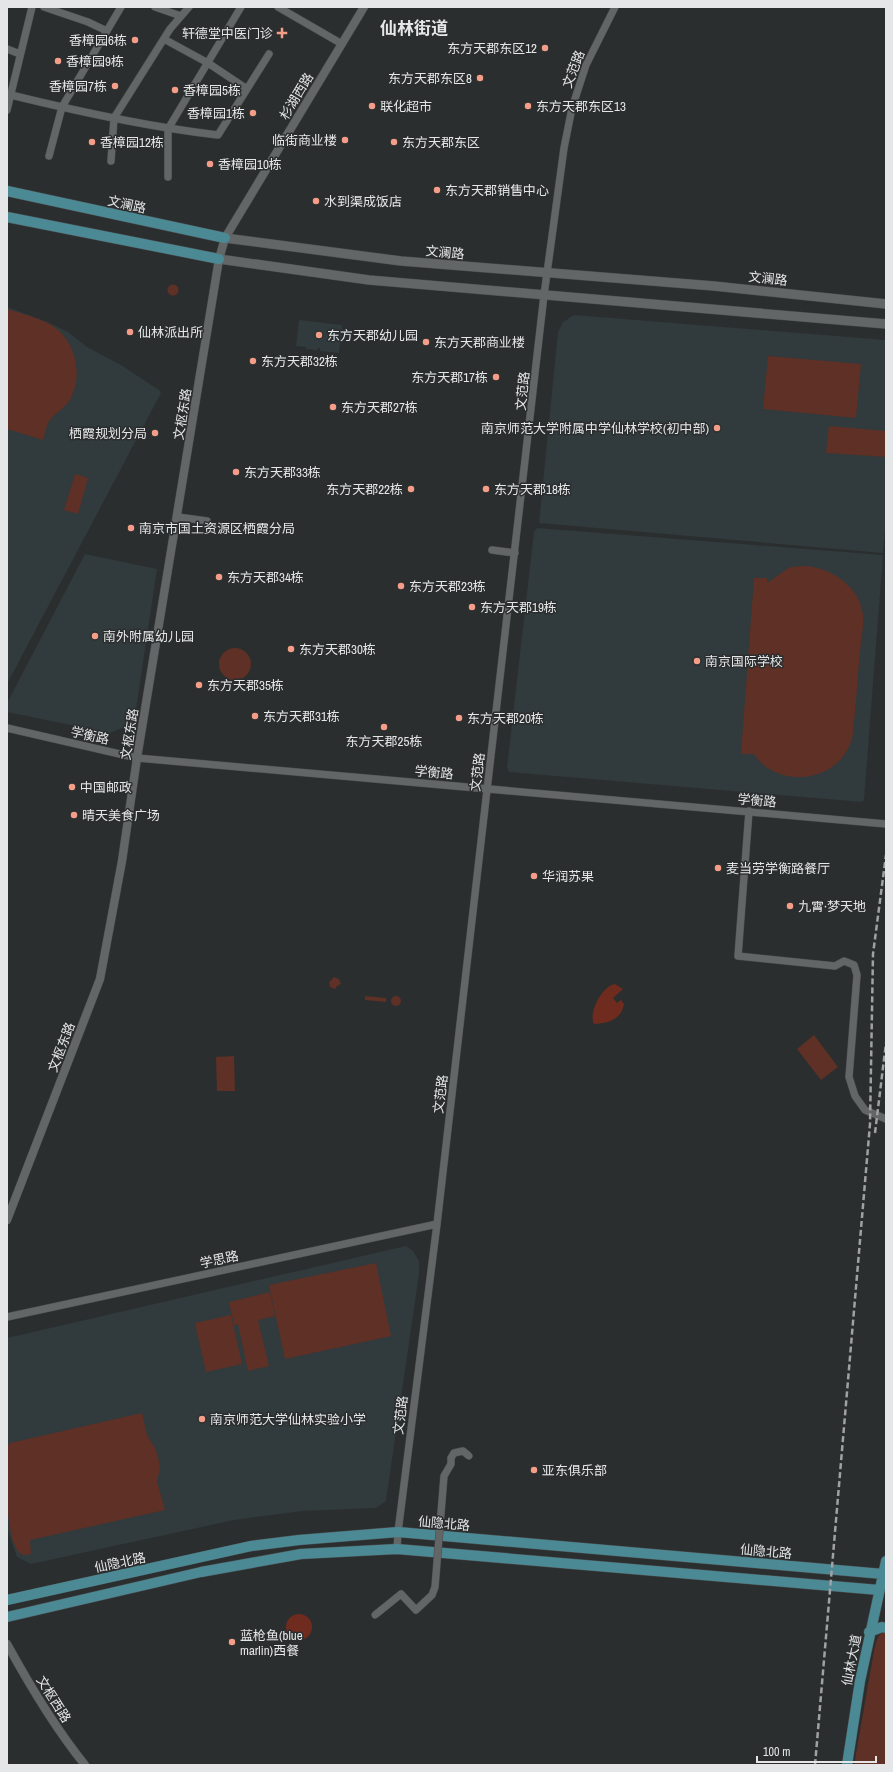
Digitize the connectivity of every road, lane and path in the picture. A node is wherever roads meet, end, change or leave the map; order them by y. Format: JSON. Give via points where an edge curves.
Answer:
{"nodes":[{"id":1,"x":32,"y":7,"type":"edge"},
{"id":2,"x":44,"y":7,"type":"edge"},
{"id":3,"x":121,"y":7,"type":"edge"},
{"id":4,"x":155,"y":7,"type":"edge"},
{"id":5,"x":189,"y":7,"type":"edge"},
{"id":6,"x":241,"y":7,"type":"edge"},
{"id":7,"x":278,"y":7,"type":"edge"},
{"id":8,"x":364,"y":7,"type":"edge"},
{"id":9,"x":615,"y":7,"type":"edge"},
{"id":10,"x":181,"y":16,"type":"junction"},
{"id":11,"x":107,"y":30,"type":"junction"},
{"id":12,"x":164,"y":39,"type":"junction"},
{"id":13,"x":342,"y":44,"type":"junction"},
{"id":14,"x":7,"y":49,"type":"edge"},
{"id":15,"x":20,"y":54,"type":"junction"},
{"id":16,"x":269,"y":54,"type":"dead end"},
{"id":17,"x":208,"y":63,"type":"junction"},
{"id":18,"x":247,"y":89,"type":"junction"},
{"id":19,"x":11,"y":95,"type":"junction"},
{"id":20,"x":62,"y":107,"type":"junction"},
{"id":21,"x":7,"y":110,"type":"edge"},
{"id":22,"x":114,"y":118,"type":"junction"},
{"id":23,"x":168,"y":129,"type":"junction"},
{"id":24,"x":49,"y":156,"type":"dead end"},
{"id":25,"x":110,"y":161,"type":"dead end"},
{"id":26,"x":168,"y":177,"type":"dead end"},
{"id":27,"x":7,"y":191,"type":"edge"},
{"id":28,"x":7,"y":217,"type":"edge"},
{"id":29,"x":225,"y":238,"type":"junction"},
{"id":30,"x":219,"y":260,"type":"junction"},
{"id":31,"x":548,"y":273,"type":"junction"},
{"id":32,"x":544,"y":295,"type":"junction"},
{"id":33,"x":886,"y":304,"type":"edge"},
{"id":34,"x":886,"y":324,"type":"edge"},
{"id":35,"x":178,"y":517,"type":"junction"},
{"id":36,"x":207,"y":521,"type":"dead end"},
{"id":37,"x":492,"y":550,"type":"dead end"},
{"id":38,"x":515,"y":553,"type":"junction"},
{"id":39,"x":7,"y":728,"type":"edge"},
{"id":40,"x":137,"y":758,"type":"junction"},
{"id":41,"x":488,"y":789,"type":"junction"},
{"id":42,"x":749,"y":811,"type":"junction"},
{"id":43,"x":886,"y":824,"type":"edge"},
{"id":44,"x":886,"y":1120,"type":"edge"},
{"id":45,"x":7,"y":1220,"type":"edge"},
{"id":46,"x":437,"y":1224,"type":"junction"},
{"id":47,"x":7,"y":1317,"type":"edge"},
{"id":48,"x":469,"y":1456,"type":"dead end"},
{"id":49,"x":398,"y":1532,"type":"junction"},
{"id":50,"x":397,"y":1549,"type":"junction"},
{"id":51,"x":886,"y":1561,"type":"edge"},
{"id":52,"x":885,"y":1574,"type":"edge"},
{"id":53,"x":883,"y":1591,"type":"edge"},
{"id":54,"x":7,"y":1600,"type":"edge"},
{"id":55,"x":375,"y":1615,"type":"dead end"},
{"id":56,"x":7,"y":1617,"type":"edge"},
{"id":57,"x":886,"y":1628,"type":"edge"},
{"id":58,"x":870,"y":1632,"type":"junction"},
{"id":59,"x":7,"y":1644,"type":"edge"},
{"id":60,"x":85,"y":1765,"type":"edge"},
{"id":61,"x":847,"y":1765,"type":"edge"}],
"edges":[{"from":1,"to":15,"type":"street"},
{"from":2,"to":11,"type":"street"},
{"from":3,"to":11,"type":"street"},
{"from":4,"to":10,"type":"street"},
{"from":5,"to":10,"type":"street"},
{"from":6,"to":17,"type":"street"},
{"from":7,"to":13,"type":"street"},
{"from":8,"to":13,"type":"street","name":"杉湖西路"},
{"from":9,"to":31,"type":"street","name":"文范路","via":[[586,65],[572,108],[564,148]]},
{"from":10,"to":12,"type":"street"},
{"from":11,"to":20,"type":"street"},
{"from":12,"to":17,"type":"street"},
{"from":12,"to":22,"type":"street"},
{"from":13,"to":29,"type":"street","name":"杉湖西路"},
{"from":14,"to":15,"type":"street"},
{"from":15,"to":19,"type":"street"},
{"from":16,"to":18,"type":"street"},
{"from":17,"to":18,"type":"street"},
{"from":17,"to":23,"type":"street"},
{"from":18,"to":23,"type":"street","via":[[218,135]]},
{"from":19,"to":20,"type":"street"},
{"from":19,"to":21,"type":"street"},
{"from":20,"to":22,"type":"street"},
{"from":20,"to":24,"type":"street"},
{"from":22,"to":23,"type":"street"},
{"from":22,"to":25,"type":"street"},
{"from":23,"to":26,"type":"street"},
{"from":27,"to":29,"type":"main road","name":"文澜路"},
{"from":28,"to":30,"type":"main road"},
{"from":29,"to":30,"type":"street","name":"文枢东路"},
{"from":29,"to":31,"type":"main road","name":"文澜路","via":[[401,261]]},
{"from":30,"to":32,"type":"main road","via":[[369,280]]},
{"from":30,"to":35,"type":"street","name":"文枢东路"},
{"from":31,"to":32,"type":"street","name":"文范路"},
{"from":31,"to":33,"type":"main road","name":"文澜路","via":[[714,286]]},
{"from":32,"to":34,"type":"main road"},
{"from":32,"to":38,"type":"street","name":"文范路"},
{"from":35,"to":36,"type":"street"},
{"from":35,"to":40,"type":"street","name":"文枢东路"},
{"from":37,"to":38,"type":"street"},
{"from":38,"to":41,"type":"street","name":"文范路"},
{"from":39,"to":40,"type":"street","name":"学衡路"},
{"from":40,"to":41,"type":"street","name":"学衡路"},
{"from":40,"to":45,"type":"street","name":"文枢东路","via":[[122,861],[100,979]]},
{"from":41,"to":42,"type":"street","name":"学衡路"},
{"from":41,"to":46,"type":"street","name":"文范路"},
{"from":42,"to":43,"type":"street","name":"学衡路"},
{"from":42,"to":44,"type":"street","via":[[738,956],[835,966],[844,961],[854,965],[857,975],[848,1077],[855,1096],[865,1110]]},
{"from":46,"to":47,"type":"street","name":"学思路"},
{"from":46,"to":49,"type":"street","name":"文范路"},
{"from":48,"to":55,"type":"street","bridge":true,"via":[[463,1451],[454,1453],[444,1476],[435,1587],[432,1595],[416,1610],[401,1594]]},
{"from":49,"to":50,"type":"street","name":"文范路"},
{"from":49,"to":52,"type":"main road","name":"仙隐北路"},
{"from":49,"to":54,"type":"main road","name":"仙隐北路","via":[[251,1546]]},
{"from":50,"to":53,"type":"main road"},
{"from":50,"to":56,"type":"main road","via":[[301,1554],[201,1572]]},
{"from":51,"to":52,"type":"main road","name":"仙林大道"},
{"from":52,"to":53,"type":"main road","name":"仙林大道"},
{"from":53,"to":58,"type":"main road","name":"仙林大道"},
{"from":57,"to":58,"type":"main road"},
{"from":58,"to":61,"type":"main road","name":"仙林大道"},
{"from":59,"to":60,"type":"street","name":"文枢西路","via":[[46,1710]]}]}
